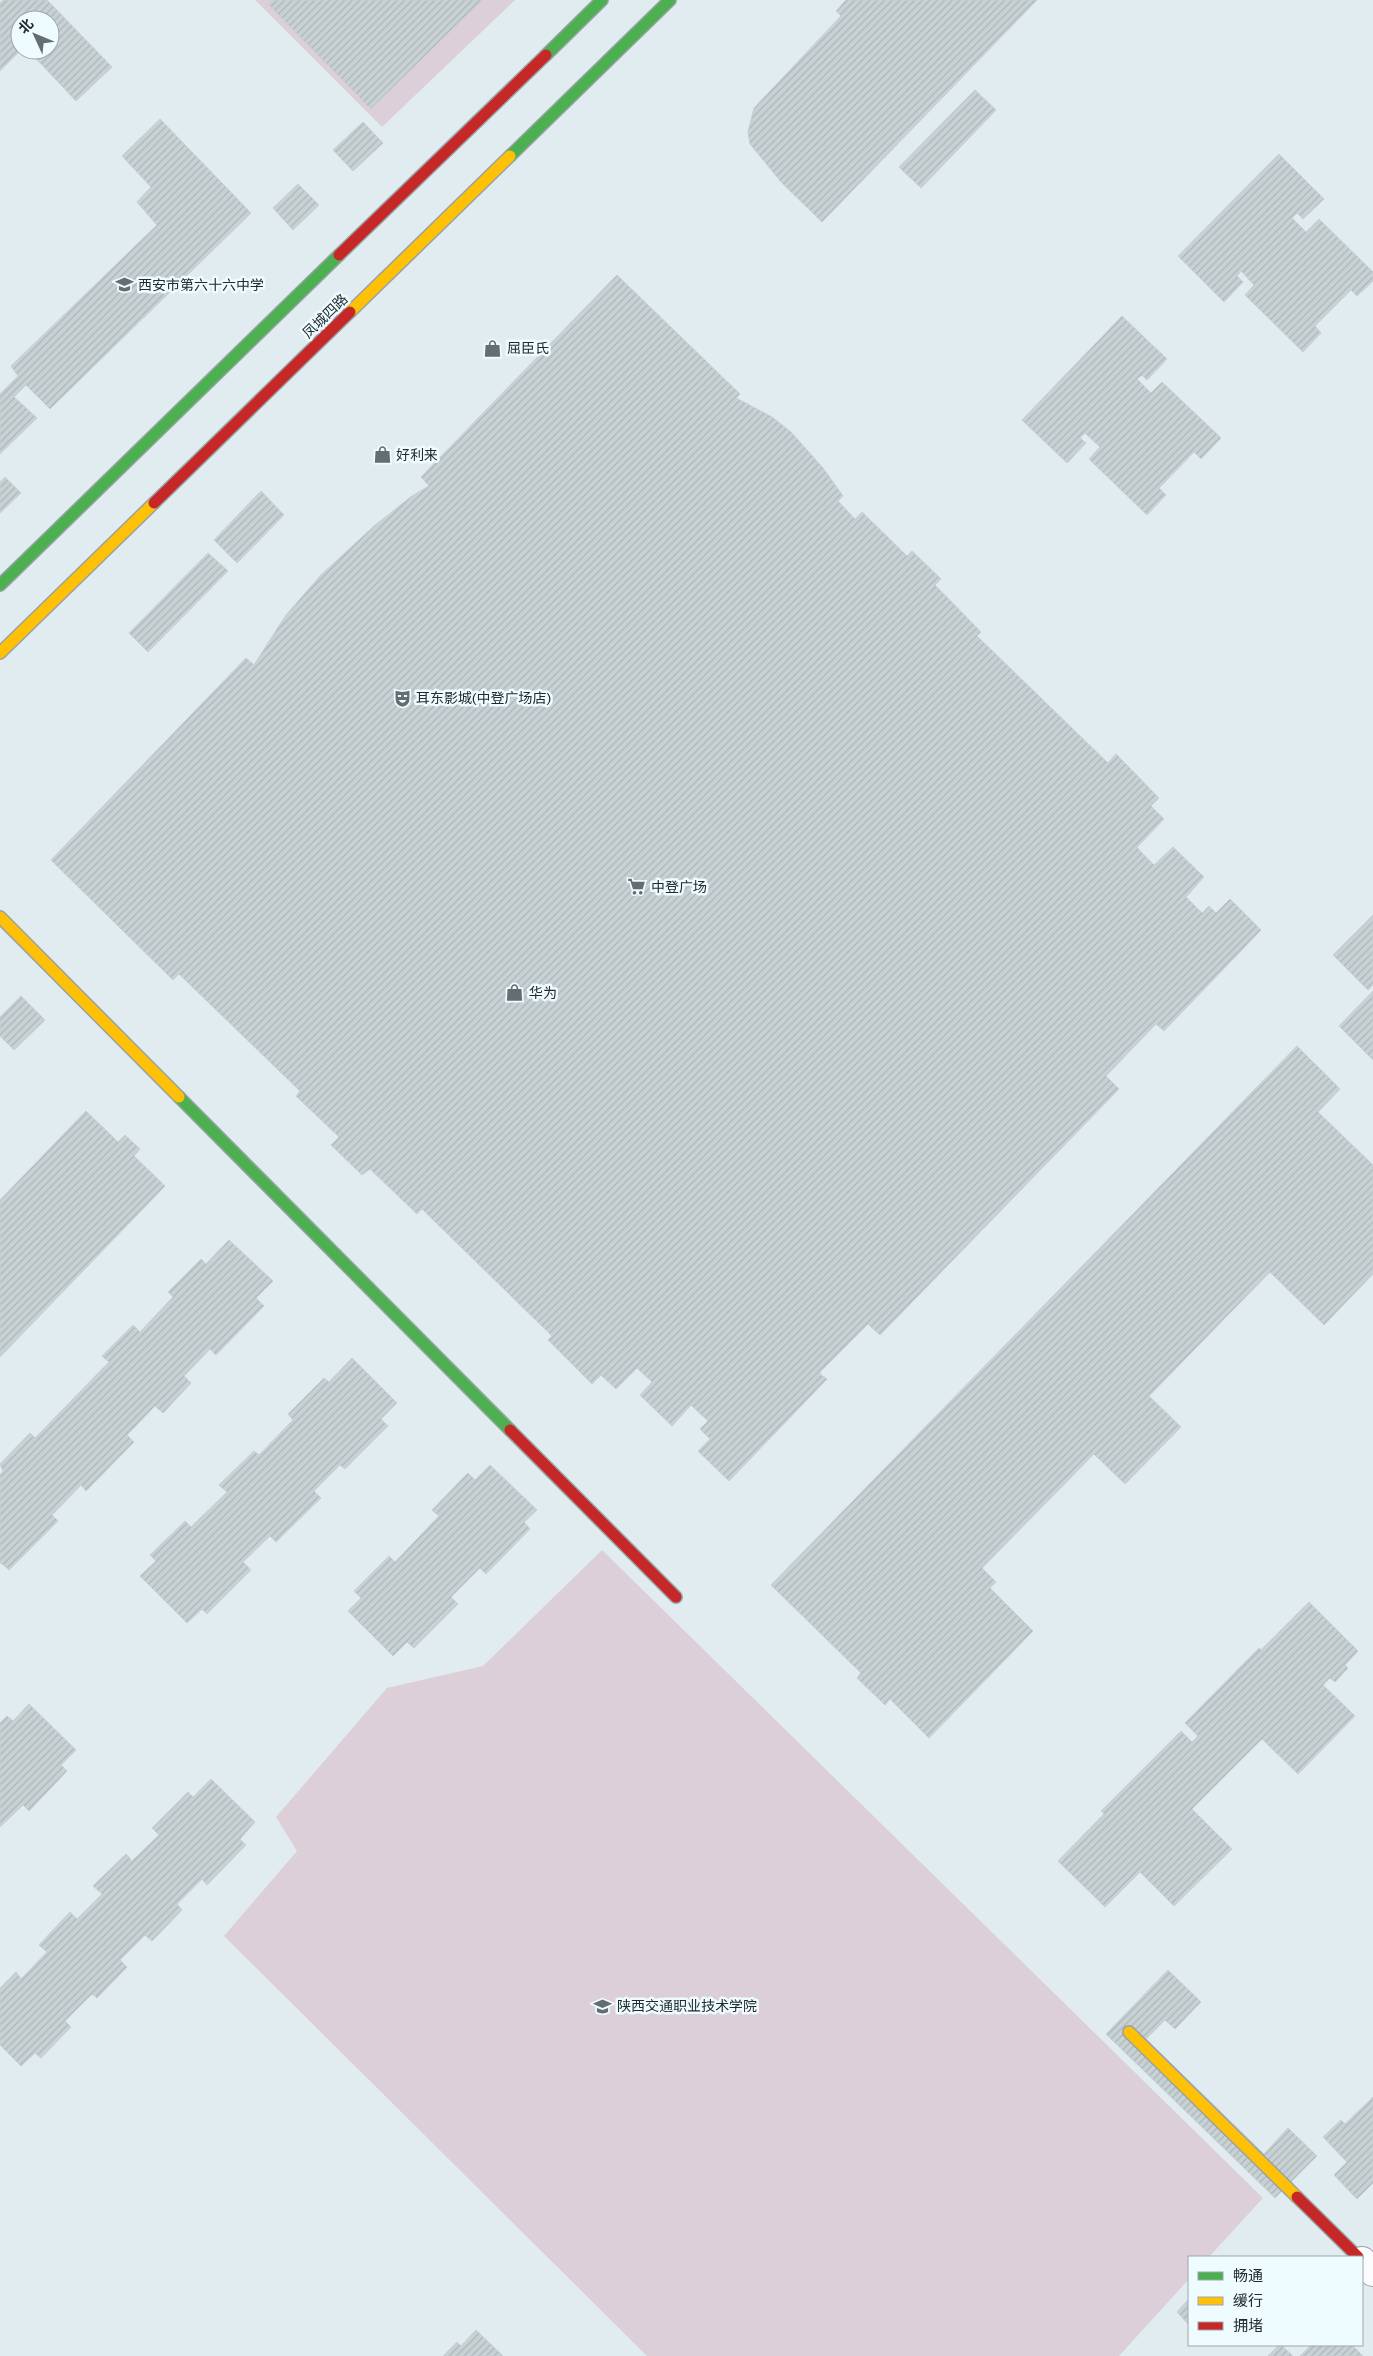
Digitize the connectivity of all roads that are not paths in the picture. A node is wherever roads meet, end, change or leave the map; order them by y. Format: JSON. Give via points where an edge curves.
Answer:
{"nodes":[{"id":1,"x":602,"y":0,"type":"edge"},
{"id":2,"x":670,"y":0,"type":"edge"},
{"id":3,"x":0,"y":585,"type":"edge"},
{"id":4,"x":0,"y":653,"type":"edge"},
{"id":5,"x":0,"y":917,"type":"edge"},
{"id":6,"x":676,"y":1597,"type":"dead end"},
{"id":7,"x":1129,"y":2032,"type":"dead end"},
{"id":8,"x":1357,"y":2256,"type":"edge"},
{"id":9,"x":1363,"y":2262,"type":"edge"},
{"id":10,"x":1373,"y":2272,"type":"edge"}],
"edges":[{"from":1,"to":3,"type":"street"},
{"from":2,"to":4,"type":"street","name":"凤城四路"},
{"from":5,"to":6,"type":"street"},
{"from":7,"to":8,"type":"street"},
{"from":9,"to":10,"type":"street"}]}
